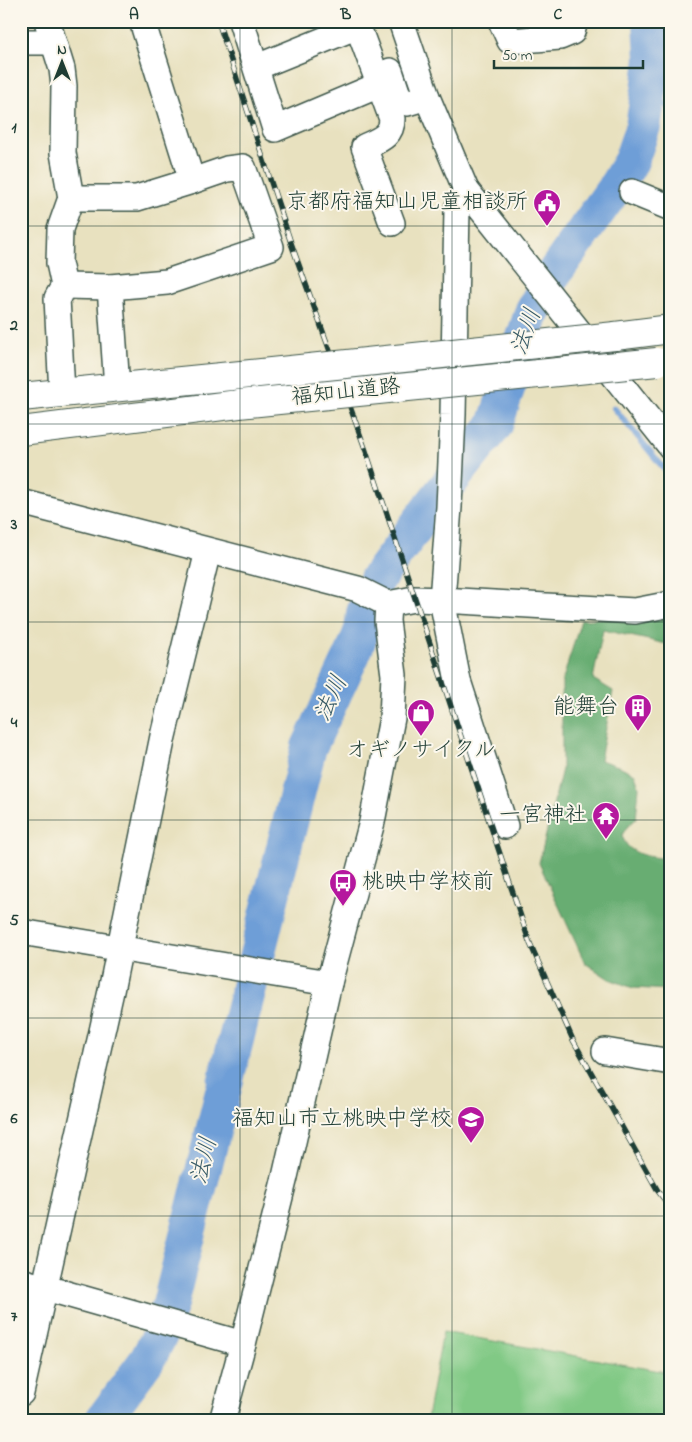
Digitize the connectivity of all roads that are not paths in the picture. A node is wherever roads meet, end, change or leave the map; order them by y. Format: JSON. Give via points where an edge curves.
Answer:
{"nodes":[{"id":1,"x":142,"y":21,"type":"edge"},
{"id":2,"x":241,"y":21,"type":"edge"},
{"id":3,"x":401,"y":21,"type":"edge"},
{"id":4,"x":501,"y":21,"type":"edge"},
{"id":5,"x":575,"y":21,"type":"edge"},
{"id":6,"x":359,"y":24,"type":"edge"},
{"id":7,"x":50,"y":31,"type":"edge"},
{"id":8,"x":21,"y":42,"type":"edge"},
{"id":9,"x":257,"y":67,"type":"junction"},
{"id":10,"x":379,"y":85,"type":"junction"},
{"id":11,"x":427,"y":97,"type":"junction"},
{"id":12,"x":192,"y":181,"type":"junction"},
{"id":13,"x":466,"y":190,"type":"junction"},
{"id":14,"x":632,"y":192,"type":"dead end"},
{"id":15,"x":71,"y":198,"type":"junction"},
{"id":16,"x":671,"y":208,"type":"edge"},
{"id":17,"x":392,"y":223,"type":"dead end"},
{"id":18,"x":64,"y":286,"type":"junction"},
{"id":19,"x":110,"y":287,"type":"junction"},
{"id":20,"x":671,"y":326,"type":"edge"},
{"id":21,"x":671,"y":329,"type":"edge"},
{"id":22,"x":627,"y":334,"type":"junction"},
{"id":23,"x":664,"y":361,"type":"edge"},
{"id":24,"x":117,"y":388,"type":"junction"},
{"id":25,"x":62,"y":393,"type":"junction"},
{"id":26,"x":21,"y":396,"type":"edge"},
{"id":27,"x":21,"y":432,"type":"edge"},
{"id":28,"x":671,"y":447,"type":"edge"},
{"id":29,"x":21,"y":502,"type":"edge"},
{"id":30,"x":208,"y":551,"type":"junction"},
{"id":31,"x":442,"y":600,"type":"junction"},
{"id":32,"x":384,"y":603,"type":"junction"},
{"id":33,"x":671,"y":604,"type":"edge"},
{"id":34,"x":504,"y":826,"type":"dead end"},
{"id":35,"x":21,"y":932,"type":"edge"},
{"id":36,"x":119,"y":948,"type":"junction"},
{"id":37,"x":329,"y":983,"type":"junction"},
{"id":38,"x":605,"y":1051,"type":"dead end"},
{"id":39,"x":671,"y":1062,"type":"edge"},
{"id":40,"x":21,"y":1281,"type":"edge"},
{"id":41,"x":45,"y":1288,"type":"junction"},
{"id":42,"x":243,"y":1344,"type":"junction"},
{"id":43,"x":21,"y":1393,"type":"edge"},
{"id":44,"x":222,"y":1421,"type":"edge"}],
"edges":[{"from":1,"to":12,"type":"street"},
{"from":2,"to":9,"type":"street"},
{"from":3,"to":11,"type":"street"},
{"from":4,"to":5,"type":"street","via":[[510,41],[560,37],[572,32]]},
{"from":6,"to":9,"type":"street"},
{"from":6,"to":10,"type":"street"},
{"from":6,"to":11,"type":"street","via":[[402,100],[406,103]]},
{"from":7,"to":8,"type":"street"},
{"from":7,"to":15,"type":"street","via":[[62,69],[63,153]]},
{"from":9,"to":10,"type":"street","via":[[276,129]]},
{"from":10,"to":17,"type":"street","via":[[392,127],[385,137],[364,147]]},
{"from":11,"to":13,"type":"street"},
{"from":12,"to":15,"type":"street","via":[[137,198]]},
{"from":12,"to":19,"type":"street","via":[[243,167],[271,247],[167,282]]},
{"from":13,"to":28,"type":"street"},
{"from":13,"to":31,"type":"street","via":[[457,209],[451,469]]},
{"from":14,"to":16,"type":"street"},
{"from":15,"to":18,"type":"street","via":[[60,229],[59,263]]},
{"from":18,"to":19,"type":"street"},
{"from":18,"to":25,"type":"street","via":[[57,298]]},
{"from":19,"to":24,"type":"street"},
{"from":20,"to":22,"type":"highway"},
{"from":21,"to":22,"type":"highway","name":"福知山道路"},
{"from":22,"to":24,"type":"highway","name":"福知山道路","bridge":true},
{"from":23,"to":27,"type":"highway","name":"福知山道路","bridge":true,"via":[[239,404]]},
{"from":24,"to":25,"type":"highway","name":"福知山道路"},
{"from":25,"to":26,"type":"highway","name":"福知山道路"},
{"from":29,"to":30,"type":"street"},
{"from":30,"to":32,"type":"street","via":[[358,589]]},
{"from":30,"to":36,"type":"street","via":[[163,736]]},
{"from":31,"to":32,"type":"street"},
{"from":31,"to":33,"type":"street","via":[[634,611]]},
{"from":31,"to":34,"type":"street","via":[[458,682]]},
{"from":32,"to":37,"type":"street","via":[[394,674],[392,718],[372,822]]},
{"from":35,"to":36,"type":"street"},
{"from":36,"to":37,"type":"street"},
{"from":36,"to":41,"type":"street"},
{"from":37,"to":42,"type":"street"},
{"from":38,"to":39,"type":"street"},
{"from":40,"to":41,"type":"street"},
{"from":41,"to":42,"type":"street"},
{"from":41,"to":43,"type":"street"},
{"from":42,"to":44,"type":"street"}]}
